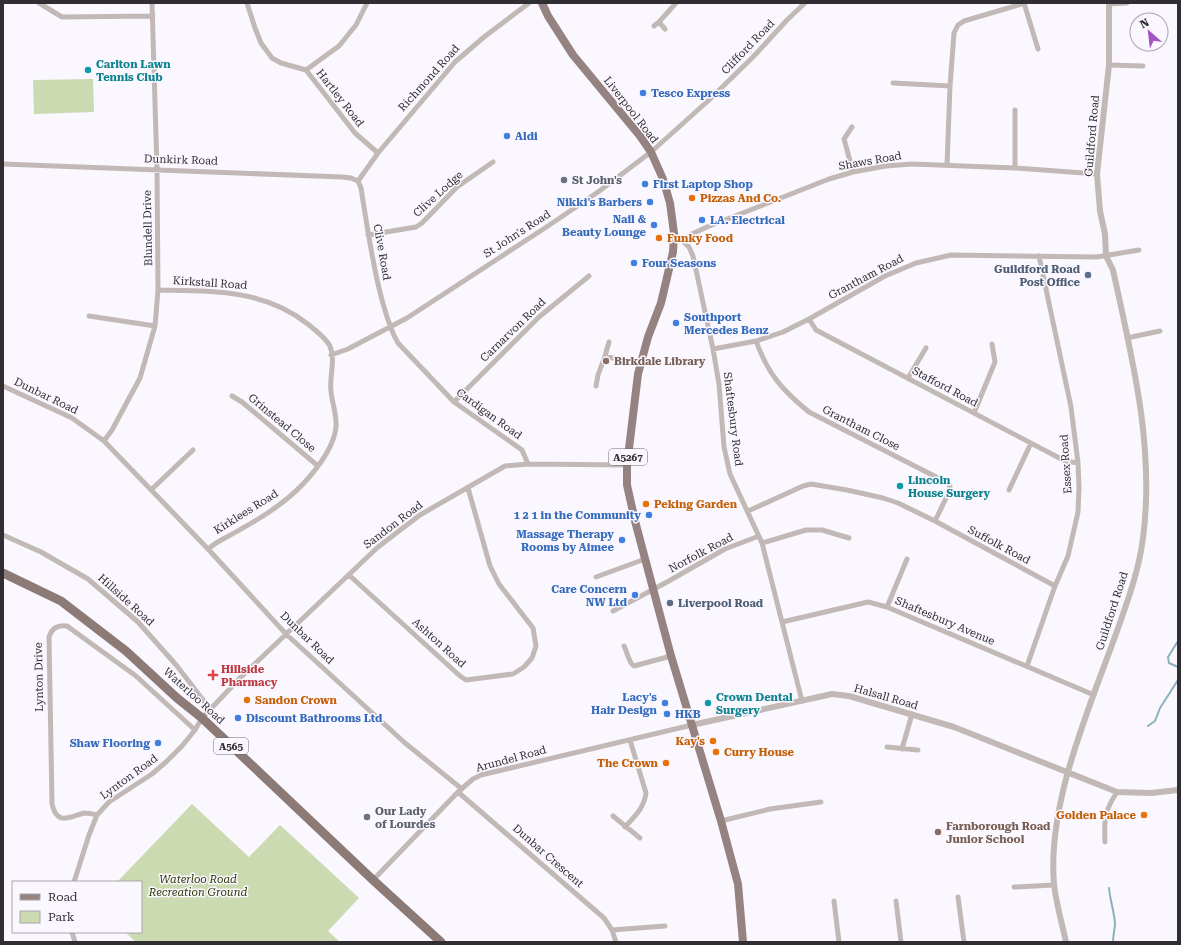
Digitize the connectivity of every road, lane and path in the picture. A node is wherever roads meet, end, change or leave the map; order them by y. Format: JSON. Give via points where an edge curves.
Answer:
{"nodes":[{"id":1,"x":39,"y":3,"type":"edge"},
{"id":2,"x":152,"y":3,"type":"edge"},
{"id":3,"x":247,"y":3,"type":"edge"},
{"id":4,"x":367,"y":3,"type":"edge"},
{"id":5,"x":529,"y":3,"type":"edge"},
{"id":6,"x":542,"y":3,"type":"edge"},
{"id":7,"x":676,"y":3,"type":"edge"},
{"id":8,"x":805,"y":3,"type":"edge"},
{"id":9,"x":1024,"y":3,"type":"edge"},
{"id":10,"x":1127,"y":3,"type":"edge"},
{"id":11,"x":1109,"y":4,"type":"edge"},
{"id":12,"x":153,"y":16,"type":"junction"},
{"id":13,"x":665,"y":29,"type":"dead end"},
{"id":14,"x":1038,"y":49,"type":"dead end"},
{"id":15,"x":1109,"y":65,"type":"junction"},
{"id":16,"x":1143,"y":66,"type":"dead end"},
{"id":17,"x":306,"y":70,"type":"junction"},
{"id":18,"x":893,"y":83,"type":"dead end"},
{"id":19,"x":950,"y":86,"type":"junction"},
{"id":20,"x":1015,"y":110,"type":"dead end"},
{"id":21,"x":852,"y":126,"type":"dead end"},
{"id":22,"x":651,"y":152,"type":"junction"},
{"id":23,"x":378,"y":153,"type":"junction"},
{"id":24,"x":493,"y":162,"type":"dead end"},
{"id":25,"x":3,"y":164,"type":"edge"},
{"id":26,"x":947,"y":165,"type":"junction"},
{"id":27,"x":1015,"y":168,"type":"junction"},
{"id":28,"x":157,"y":169,"type":"junction"},
{"id":29,"x":853,"y":172,"type":"junction"},
{"id":30,"x":1097,"y":174,"type":"junction"},
{"id":31,"x":358,"y":181,"type":"junction"},
{"id":32,"x":674,"y":233,"type":"junction"},
{"id":33,"x":368,"y":235,"type":"junction"},
{"id":34,"x":684,"y":241,"type":"junction"},
{"id":35,"x":1139,"y":250,"type":"dead end"},
{"id":36,"x":1039,"y":256,"type":"junction"},
{"id":37,"x":1106,"y":256,"type":"junction"},
{"id":38,"x":589,"y":276,"type":"dead end"},
{"id":39,"x":158,"y":290,"type":"junction"},
{"id":40,"x":90,"y":316,"type":"dead end"},
{"id":41,"x":809,"y":319,"type":"junction"},
{"id":42,"x":155,"y":326,"type":"junction"},
{"id":43,"x":390,"y":326,"type":"junction"},
{"id":44,"x":1160,"y":331,"type":"dead end"},
{"id":45,"x":1127,"y":338,"type":"junction"},
{"id":46,"x":756,"y":341,"type":"junction"},
{"id":47,"x":609,"y":342,"type":"dead end"},
{"id":48,"x":992,"y":344,"type":"dead end"},
{"id":49,"x":926,"y":348,"type":"dead end"},
{"id":50,"x":713,"y":349,"type":"junction"},
{"id":51,"x":331,"y":355,"type":"junction"},
{"id":52,"x":605,"y":356,"type":"junction"},
{"id":53,"x":641,"y":364,"type":"junction"},
{"id":54,"x":908,"y":378,"type":"junction"},
{"id":55,"x":3,"y":386,"type":"edge"},
{"id":56,"x":596,"y":386,"type":"dead end"},
{"id":57,"x":232,"y":396,"type":"dead end"},
{"id":58,"x":454,"y":402,"type":"junction"},
{"id":59,"x":974,"y":413,"type":"junction"},
{"id":60,"x":104,"y":441,"type":"junction"},
{"id":61,"x":1031,"y":443,"type":"junction"},
{"id":62,"x":192,"y":450,"type":"dead end"},
{"id":63,"x":1078,"y":463,"type":"junction"},
{"id":64,"x":528,"y":464,"type":"junction"},
{"id":65,"x":627,"y":464,"type":"junction"},
{"id":66,"x":318,"y":466,"type":"junction"},
{"id":67,"x":468,"y":488,"type":"junction"},
{"id":68,"x":151,"y":490,"type":"junction"},
{"id":69,"x":1009,"y":490,"type":"dead end"},
{"id":70,"x":748,"y":511,"type":"junction"},
{"id":71,"x":935,"y":521,"type":"junction"},
{"id":72,"x":3,"y":536,"type":"edge"},
{"id":73,"x":759,"y":536,"type":"junction"},
{"id":74,"x":849,"y":538,"type":"dead end"},
{"id":75,"x":762,"y":544,"type":"junction"},
{"id":76,"x":208,"y":549,"type":"junction"},
{"id":77,"x":645,"y":559,"type":"junction"},
{"id":78,"x":907,"y":559,"type":"dead end"},
{"id":79,"x":3,"y":573,"type":"edge"},
{"id":80,"x":349,"y":575,"type":"junction"},
{"id":81,"x":596,"y":577,"type":"dead end"},
{"id":82,"x":1055,"y":586,"type":"junction"},
{"id":83,"x":654,"y":590,"type":"junction"},
{"id":84,"x":886,"y":607,"type":"junction"},
{"id":85,"x":613,"y":610,"type":"dead end"},
{"id":86,"x":782,"y":622,"type":"junction"},
{"id":87,"x":286,"y":634,"type":"junction"},
{"id":88,"x":624,"y":646,"type":"dead end"},
{"id":89,"x":671,"y":656,"type":"junction"},
{"id":90,"x":1027,"y":666,"type":"junction"},
{"id":91,"x":1094,"y":695,"type":"junction"},
{"id":92,"x":802,"y":701,"type":"junction"},
{"id":93,"x":210,"y":710,"type":"junction"},
{"id":94,"x":912,"y":714,"type":"junction"},
{"id":95,"x":202,"y":718,"type":"junction"},
{"id":96,"x":692,"y":725,"type":"junction"},
{"id":97,"x":195,"y":730,"type":"junction"},
{"id":98,"x":630,"y":740,"type":"junction"},
{"id":99,"x":887,"y":747,"type":"dead end"},
{"id":100,"x":902,"y":749,"type":"junction"},
{"id":101,"x":918,"y":750,"type":"dead end"},
{"id":102,"x":1068,"y":773,"type":"junction"},
{"id":103,"x":460,"y":790,"type":"junction"},
{"id":104,"x":1178,"y":790,"type":"edge"},
{"id":105,"x":1117,"y":792,"type":"junction"},
{"id":106,"x":821,"y":802,"type":"dead end"},
{"id":107,"x":97,"y":815,"type":"junction"},
{"id":108,"x":613,"y":816,"type":"dead end"},
{"id":109,"x":722,"y":821,"type":"junction"},
{"id":110,"x":625,"y":827,"type":"junction"},
{"id":111,"x":640,"y":838,"type":"dead end"},
{"id":112,"x":1106,"y":842,"type":"dead end"},
{"id":113,"x":373,"y":880,"type":"junction"},
{"id":114,"x":74,"y":881,"type":"edge"},
{"id":115,"x":1054,"y":885,"type":"junction"},
{"id":116,"x":1014,"y":887,"type":"dead end"},
{"id":117,"x":958,"y":897,"type":"dead end"},
{"id":118,"x":834,"y":901,"type":"dead end"},
{"id":119,"x":896,"y":901,"type":"dead end"},
{"id":120,"x":664,"y":926,"type":"dead end"},
{"id":121,"x":612,"y":930,"type":"junction"},
{"id":122,"x":441,"y":942,"type":"edge"},
{"id":123,"x":616,"y":942,"type":"edge"},
{"id":124,"x":743,"y":942,"type":"edge"},
{"id":125,"x":839,"y":942,"type":"edge"},
{"id":126,"x":901,"y":942,"type":"edge"},
{"id":127,"x":964,"y":942,"type":"edge"},
{"id":128,"x":1066,"y":942,"type":"edge"}],
"edges":[{"from":1,"to":12,"type":"street","via":[[62,17]]},
{"from":2,"to":12,"type":"street","name":"Blundell Drive"},
{"from":3,"to":17,"type":"street","name":"Hartley Road","via":[[255,28],[272,58]]},
{"from":4,"to":17,"type":"street","via":[[356,25],[339,46]]},
{"from":5,"to":23,"type":"street","name":"Richmond Road","via":[[455,62]]},
{"from":6,"to":22,"type":"main road","name":"Liverpool Road","number":"A5267","via":[[573,55]]},
{"from":7,"to":13,"type":"street","via":[[657,24]]},
{"from":8,"to":22,"type":"street","name":"Clifford Road","via":[[709,100]]},
{"from":9,"to":14,"type":"street"},
{"from":9,"to":19,"type":"street","via":[[958,25],[954,33]]},
{"from":10,"to":11,"type":"street","name":"Guildford Road"},
{"from":11,"to":15,"type":"street","name":"Guildford Road"},
{"from":12,"to":28,"type":"street","name":"Blundell Drive"},
{"from":15,"to":16,"type":"street"},
{"from":15,"to":30,"type":"street","name":"Guildford Road"},
{"from":17,"to":23,"type":"street","name":"Hartley Road","via":[[354,133]]},
{"from":18,"to":19,"type":"street"},
{"from":19,"to":26,"type":"street"},
{"from":20,"to":27,"type":"street"},
{"from":21,"to":29,"type":"street","via":[[844,139]]},
{"from":22,"to":32,"type":"main road","name":"Liverpool Road","number":"A5267","via":[[663,178]]},
{"from":22,"to":43,"type":"street","name":"St John's Road","via":[[548,226],[407,318]]},
{"from":23,"to":31,"type":"street","name":"Richmond Road"},
{"from":24,"to":33,"type":"street","name":"Clive Lodge","via":[[457,187],[416,227]]},
{"from":25,"to":28,"type":"street","name":"Dunkirk Road"},
{"from":26,"to":27,"type":"street","name":"Shaws Road"},
{"from":26,"to":29,"type":"street","name":"Shaws Road","via":[[912,164]]},
{"from":27,"to":30,"type":"street","name":"Shaws Road"},
{"from":28,"to":31,"type":"street","name":"Dunkirk Road","via":[[351,178]]},
{"from":28,"to":39,"type":"street","name":"Blundell Drive"},
{"from":29,"to":34,"type":"street","name":"Shaws Road","via":[[707,227]]},
{"from":30,"to":37,"type":"street","name":"Guildford Road"},
{"from":31,"to":33,"type":"street","name":"Clive Road"},
{"from":32,"to":34,"type":"street","name":"Shaftesbury Road"},
{"from":32,"to":53,"type":"main road","name":"Liverpool Road","number":"A5267","via":[[673,252],[661,303]]},
{"from":33,"to":43,"type":"street","name":"Clive Road","via":[[378,286]]},
{"from":34,"to":50,"type":"street","name":"Shaftesbury Road","via":[[693,256]]},
{"from":35,"to":37,"type":"street"},
{"from":36,"to":37,"type":"street","name":"Grantham Road"},
{"from":36,"to":41,"type":"street","name":"Grantham Road","via":[[951,255],[916,262],[885,276]]},
{"from":36,"to":63,"type":"street","name":"Essex Road","via":[[1070,400]]},
{"from":37,"to":45,"type":"street","name":"Guildford Road","via":[[1113,270]]},
{"from":38,"to":58,"type":"street","name":"Carnarvon Road","via":[[539,317]]},
{"from":39,"to":42,"type":"street","name":"Blundell Drive"},
{"from":39,"to":51,"type":"street","name":"Kirkstall Road","via":[[252,296],[279,305],[323,336],[330,347]]},
{"from":40,"to":42,"type":"street"},
{"from":41,"to":46,"type":"street","name":"Grantham Road","via":[[783,332]]},
{"from":41,"to":54,"type":"street","name":"Stafford Road","via":[[816,330]]},
{"from":42,"to":60,"type":"street","name":"Blundell Drive","via":[[140,378]]},
{"from":43,"to":51,"type":"street","via":[[348,349]]},
{"from":43,"to":58,"type":"street","name":"Cardigan Road","via":[[398,342]]},
{"from":44,"to":45,"type":"street"},
{"from":45,"to":91,"type":"street","name":"Guildford Road","via":[[1143,423],[1146,508],[1143,539],[1132,590]]},
{"from":46,"to":50,"type":"street","name":"Grantham Road"},
{"from":46,"to":71,"type":"street","name":"Grantham Close","via":[[774,379],[791,398],[809,412],[948,483],[950,490]]},
{"from":47,"to":52,"type":"street"},
{"from":48,"to":59,"type":"street","via":[[995,362]]},
{"from":49,"to":54,"type":"street"},
{"from":50,"to":70,"type":"street","name":"Shaftesbury Road","via":[[719,384],[724,447],[730,474]]},
{"from":51,"to":66,"type":"street","name":"Kirklees Road","via":[[330,390],[336,413],[336,427],[334,437]]},
{"from":52,"to":53,"type":"street"},
{"from":52,"to":56,"type":"street"},
{"from":53,"to":65,"type":"main road","name":"Liverpool Road","number":"A5267"},
{"from":54,"to":59,"type":"street","name":"Stafford Road"},
{"from":55,"to":60,"type":"street","name":"Dunbar Road","via":[[72,418]]},
{"from":57,"to":66,"type":"street","name":"Grinstead Close"},
{"from":58,"to":64,"type":"street","name":"Cardigan Road","via":[[522,450]]},
{"from":59,"to":61,"type":"street","name":"Stafford Road"},
{"from":60,"to":68,"type":"street","name":"Dunbar Road"},
{"from":61,"to":63,"type":"street","name":"Stafford Road","via":[[1065,461]]},
{"from":61,"to":69,"type":"street"},
{"from":62,"to":68,"type":"street"},
{"from":63,"to":82,"type":"street","name":"Essex Road","via":[[1078,512],[1068,556]]},
{"from":64,"to":65,"type":"street","name":"Sandon Road"},
{"from":64,"to":67,"type":"street","name":"Sandon Road","via":[[506,466]]},
{"from":65,"to":77,"type":"main road","name":"Liverpool Road","number":"A5267","via":[[627,486]]},
{"from":66,"to":76,"type":"street","name":"Kirklees Road","via":[[284,501]]},
{"from":67,"to":80,"type":"street","name":"Sandon Road","via":[[420,515],[378,547]]},
{"from":67,"to":80,"type":"street","name":"Ashton Road","via":[[490,566],[498,584],[533,628],[536,646],[532,658],[524,667],[513,674],[466,680]]},
{"from":68,"to":76,"type":"street","name":"Dunbar Road"},
{"from":70,"to":71,"type":"street","name":"Suffolk Road","via":[[811,484],[883,498]]},
{"from":70,"to":73,"type":"street","name":"Shaftesbury Road"},
{"from":71,"to":82,"type":"street","name":"Suffolk Road"},
{"from":72,"to":93,"type":"street","name":"Hillside Road","via":[[41,552],[88,579],[138,622],[177,666]]},
{"from":73,"to":75,"type":"street","name":"Shaftesbury Road"},
{"from":73,"to":83,"type":"street","name":"Norfolk Road","via":[[725,549]]},
{"from":74,"to":75,"type":"street","via":[[822,530],[806,530]]},
{"from":75,"to":86,"type":"street","name":"Shaftesbury Road"},
{"from":76,"to":87,"type":"street","name":"Dunbar Road"},
{"from":77,"to":81,"type":"street"},
{"from":77,"to":83,"type":"main road","name":"Liverpool Road","number":"A5267"},
{"from":78,"to":84,"type":"street"},
{"from":79,"to":95,"type":"highway","name":"Waterloo Road","number":"A565","via":[[61,601],[126,651]]},
{"from":80,"to":87,"type":"street","name":"Sandon Road"},
{"from":82,"to":90,"type":"street","name":"Essex Road"},
{"from":83,"to":85,"type":"street","name":"Norfolk Road"},
{"from":83,"to":89,"type":"main road","name":"Liverpool Road","number":"A5267"},
{"from":84,"to":86,"type":"street","name":"Shaftesbury Avenue","via":[[868,602]]},
{"from":84,"to":90,"type":"street","name":"Shaftesbury Avenue"},
{"from":86,"to":92,"type":"street","name":"Shaftesbury Road"},
{"from":87,"to":93,"type":"street","name":"Sandon Road"},
{"from":87,"to":103,"type":"street","name":"Dunbar Road"},
{"from":88,"to":89,"type":"street","via":[[630,664],[634,666]]},
{"from":89,"to":96,"type":"main road","name":"Liverpool Road","number":"A5267"},
{"from":90,"to":91,"type":"street","name":"Shaftesbury Avenue"},
{"from":91,"to":102,"type":"street","name":"Guildford Road"},
{"from":92,"to":94,"type":"street","name":"Halsall Road","via":[[832,694],[849,696]]},
{"from":92,"to":96,"type":"street","name":"Halsall Road"},
{"from":93,"to":95,"type":"street","name":"Sandon Road"},
{"from":94,"to":100,"type":"street"},
{"from":94,"to":102,"type":"street","name":"Halsall Road","via":[[954,727]]},
{"from":95,"to":97,"type":"street","name":"Lynton Road"},
{"from":95,"to":113,"type":"highway","name":"Waterloo Road","number":"A565"},
{"from":96,"to":98,"type":"street","name":"Arundel Road"},
{"from":96,"to":109,"type":"main road","name":"Liverpool Road","number":"A5267"},
{"from":97,"to":107,"type":"street","name":"Lynton Road","via":[[167,761],[109,802]]},
{"from":97,"to":107,"type":"street","name":"Lynton Drive","via":[[136,676],[67,626],[58,626],[52,630],[48,637],[54,813],[60,818],[67,819],[86,813]]},
{"from":98,"to":103,"type":"street","name":"Arundel Road","via":[[481,775]]},
{"from":98,"to":110,"type":"street","via":[[646,793],[641,809]]},
{"from":99,"to":100,"type":"street"},
{"from":100,"to":101,"type":"street"},
{"from":102,"to":105,"type":"street","name":"Halsall Road"},
{"from":102,"to":115,"type":"street","name":"Guildford Road","via":[[1056,825]]},
{"from":103,"to":113,"type":"street","name":"Arundel Road"},
{"from":103,"to":121,"type":"street","name":"Dunbar Crescent","via":[[604,918]]},
{"from":104,"to":105,"type":"street","name":"Halsall Road","via":[[1151,793]]},
{"from":105,"to":112,"type":"street","via":[[1105,814]]},
{"from":106,"to":109,"type":"street","via":[[770,809]]},
{"from":107,"to":114,"type":"street","name":"Lynton Road"},
{"from":108,"to":110,"type":"street"},
{"from":109,"to":124,"type":"main road","name":"Liverpool Road","number":"A5267","via":[[738,884]]},
{"from":110,"to":111,"type":"street"},
{"from":113,"to":122,"type":"highway","name":"Waterloo Road","number":"A565"},
{"from":115,"to":116,"type":"street"},
{"from":115,"to":128,"type":"street","name":"Guildford Road"},
{"from":117,"to":127,"type":"street"},
{"from":118,"to":125,"type":"street"},
{"from":119,"to":126,"type":"street"},
{"from":120,"to":121,"type":"street"},
{"from":121,"to":123,"type":"street","name":"Dunbar Crescent"}]}
